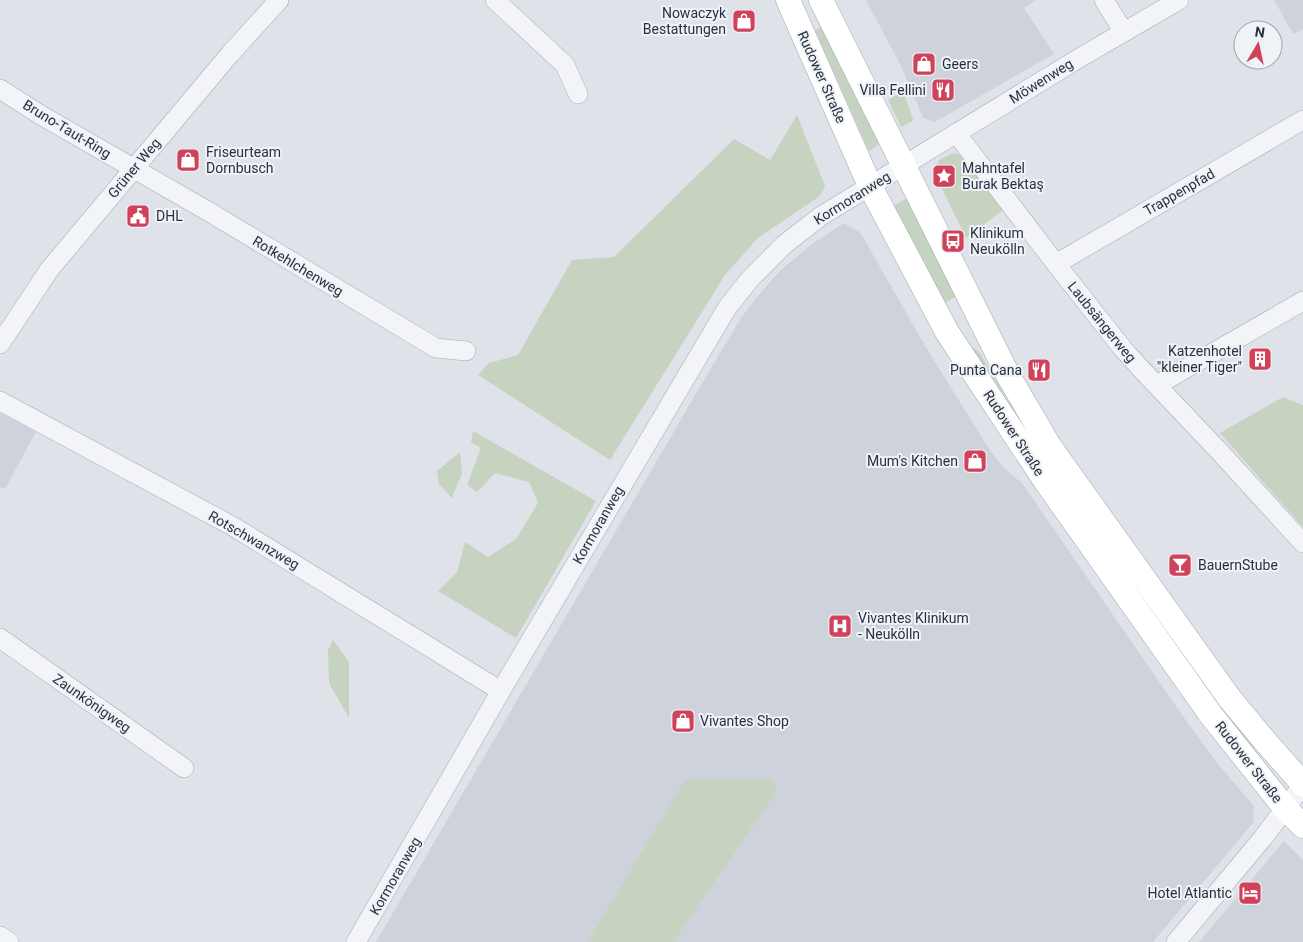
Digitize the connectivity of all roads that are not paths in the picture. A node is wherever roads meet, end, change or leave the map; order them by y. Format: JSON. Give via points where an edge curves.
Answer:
{"nodes":[{"id":1,"x":280,"y":0,"type":"edge"},
{"id":2,"x":495,"y":0,"type":"edge"},
{"id":3,"x":788,"y":0,"type":"edge"},
{"id":4,"x":821,"y":0,"type":"edge"},
{"id":5,"x":1104,"y":0,"type":"edge"},
{"id":6,"x":1179,"y":0,"type":"edge"},
{"id":7,"x":1123,"y":31,"type":"junction"},
{"id":8,"x":0,"y":89,"type":"edge"},
{"id":9,"x":578,"y":94,"type":"dead end"},
{"id":10,"x":1303,"y":120,"type":"edge"},
{"id":11,"x":956,"y":133,"type":"junction"},
{"id":12,"x":904,"y":166,"type":"junction"},
{"id":13,"x":134,"y":168,"type":"junction"},
{"id":14,"x":870,"y":186,"type":"junction"},
{"id":15,"x":1056,"y":264,"type":"junction"},
{"id":16,"x":1303,"y":300,"type":"edge"},
{"id":17,"x":0,"y":344,"type":"edge"},
{"id":18,"x":466,"y":351,"type":"dead end"},
{"id":19,"x":1156,"y":385,"type":"junction"},
{"id":20,"x":0,"y":401,"type":"edge"},
{"id":21,"x":1303,"y":543,"type":"edge"},
{"id":22,"x":0,"y":638,"type":"edge"},
{"id":23,"x":501,"y":691,"type":"junction"},
{"id":24,"x":184,"y":768,"type":"dead end"},
{"id":25,"x":1303,"y":785,"type":"edge"},
{"id":26,"x":1285,"y":808,"type":"junction"},
{"id":27,"x":1303,"y":826,"type":"edge"},
{"id":28,"x":0,"y":936,"type":"edge"},
{"id":29,"x":9,"y":942,"type":"edge"},
{"id":30,"x":356,"y":942,"type":"edge"},
{"id":31,"x":1176,"y":942,"type":"edge"}],
"edges":[{"from":1,"to":13,"type":"street","name":"Grüner Weg"},
{"from":2,"to":9,"type":"street","via":[[565,65]]},
{"from":3,"to":14,"type":"main road","name":"Rudower Straße"},
{"from":4,"to":12,"type":"main road","name":"Rudower Straße"},
{"from":5,"to":7,"type":"street"},
{"from":6,"to":7,"type":"street","name":"Möwenweg"},
{"from":7,"to":11,"type":"street","name":"Möwenweg"},
{"from":8,"to":13,"type":"street","name":"Bruno-Taut-Ring"},
{"from":10,"to":15,"type":"street","name":"Trappenpfad"},
{"from":11,"to":12,"type":"street","name":"Möwenweg"},
{"from":11,"to":15,"type":"street","name":"Laubsängerweg"},
{"from":12,"to":14,"type":"street","name":"Kormoranweg"},
{"from":12,"to":25,"type":"main road","name":"Rudower Straße","via":[[1009,378],[1050,447],[1230,699]]},
{"from":13,"to":17,"type":"street","name":"Grüner Weg","via":[[49,270]]},
{"from":13,"to":18,"type":"street","name":"Rotkehlchenweg","via":[[436,348]]},
{"from":14,"to":23,"type":"street","name":"Kormoranweg","via":[[821,216],[785,244],[727,308]]},
{"from":14,"to":26,"type":"main road","name":"Rudower Straße","via":[[947,332],[1044,479],[1211,715]]},
{"from":15,"to":19,"type":"street","name":"Laubsängerweg","via":[[1123,349]]},
{"from":16,"to":19,"type":"street"},
{"from":19,"to":21,"type":"street","name":"Laubsängerweg"},
{"from":20,"to":23,"type":"street","name":"Rotschwanzweg","via":[[234,527]]},
{"from":22,"to":24,"type":"street","name":"Zaunkönigweg"},
{"from":23,"to":30,"type":"street","name":"Kormoranweg"},
{"from":25,"to":26,"type":"street"},
{"from":26,"to":27,"type":"main road","name":"Rudower Straße"},
{"from":26,"to":31,"type":"street"},
{"from":28,"to":29,"type":"street"}]}
